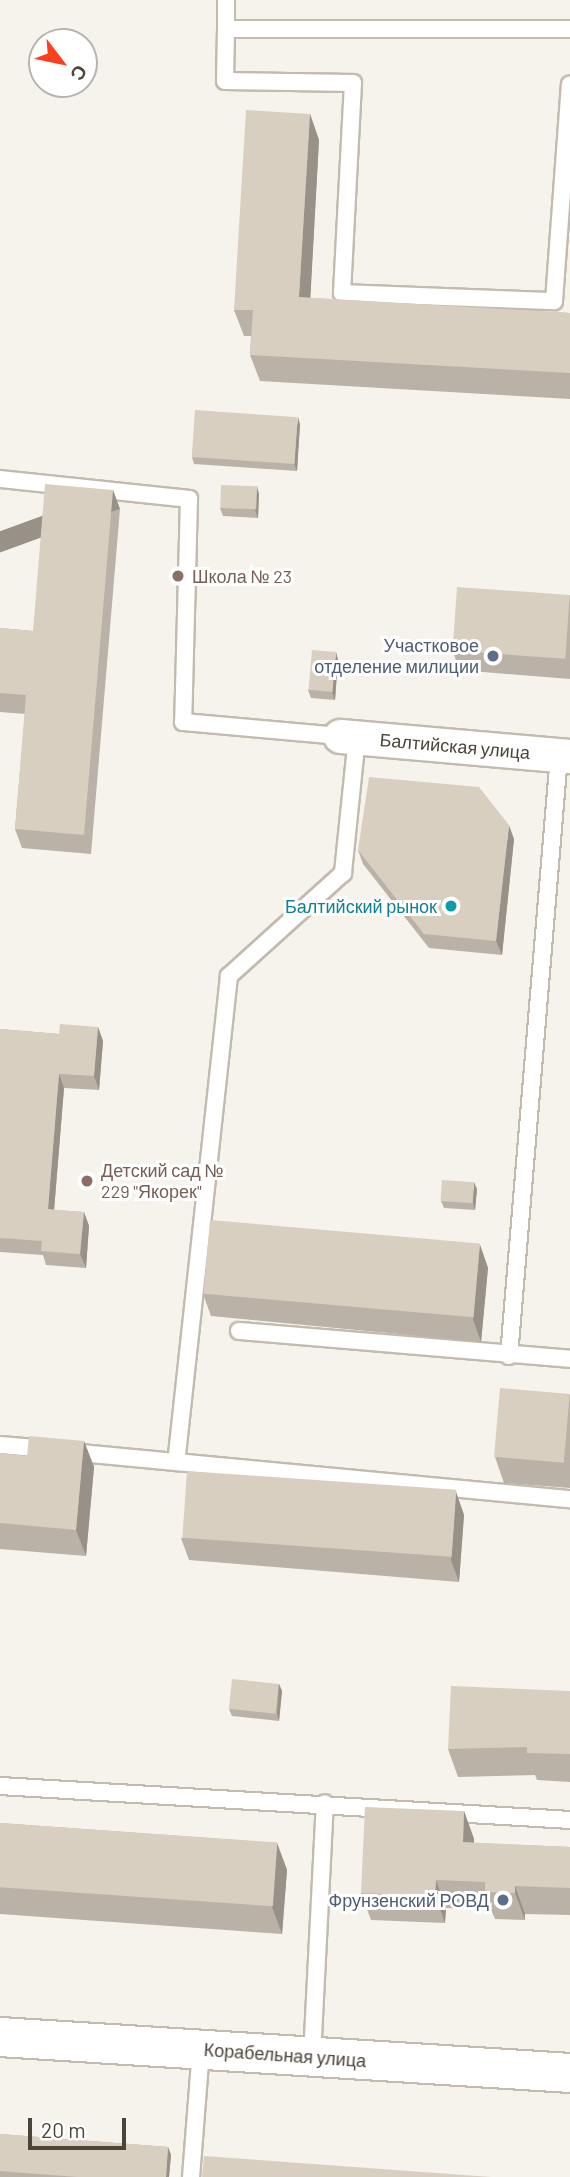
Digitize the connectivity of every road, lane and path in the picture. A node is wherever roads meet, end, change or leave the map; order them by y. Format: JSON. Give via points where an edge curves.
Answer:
{"nodes":[{"id":1,"x":226,"y":0,"type":"edge"},
{"id":2,"x":226,"y":29,"type":"junction"},
{"id":3,"x":570,"y":29,"type":"edge"},
{"id":4,"x":570,"y":85,"type":"edge"},
{"id":5,"x":0,"y":480,"type":"edge"},
{"id":6,"x":348,"y":736,"type":"junction"},
{"id":7,"x":564,"y":756,"type":"edge"},
{"id":8,"x":239,"y":1331,"type":"dead end"},
{"id":9,"x":509,"y":1356,"type":"junction"},
{"id":10,"x":570,"y":1359,"type":"edge"},
{"id":11,"x":0,"y":1445,"type":"edge"},
{"id":12,"x":176,"y":1462,"type":"junction"},
{"id":13,"x":570,"y":1499,"type":"edge"},
{"id":14,"x":0,"y":1786,"type":"edge"},
{"id":15,"x":325,"y":1803,"type":"junction"},
{"id":16,"x":570,"y":1820,"type":"edge"},
{"id":17,"x":0,"y":2037,"type":"edge"},
{"id":18,"x":201,"y":2050,"type":"junction"},
{"id":19,"x":312,"y":2057,"type":"junction"},
{"id":20,"x":570,"y":2073,"type":"edge"},
{"id":21,"x":191,"y":2177,"type":"edge"}],
"edges":[{"from":1,"to":2,"type":"lane"},
{"from":2,"to":3,"type":"lane"},
{"from":2,"to":4,"type":"lane","via":[[225,81],[353,83],[342,293],[554,302]]},
{"from":5,"to":6,"type":"lane","via":[[189,499],[183,722]]},
{"from":6,"to":7,"type":"street","name":"Балтийская улица"},
{"from":6,"to":12,"type":"lane","via":[[343,873],[229,976]]},
{"from":7,"to":9,"type":"lane"},
{"from":8,"to":9,"type":"lane"},
{"from":9,"to":10,"type":"lane"},
{"from":11,"to":12,"type":"lane"},
{"from":12,"to":13,"type":"lane"},
{"from":14,"to":15,"type":"lane"},
{"from":15,"to":16,"type":"lane"},
{"from":15,"to":19,"type":"lane"},
{"from":17,"to":18,"type":"street","name":"Корабельная улица"},
{"from":18,"to":19,"type":"street","name":"Корабельная улица"},
{"from":18,"to":21,"type":"lane"},
{"from":19,"to":20,"type":"street","name":"Корабельная улица"}]}
